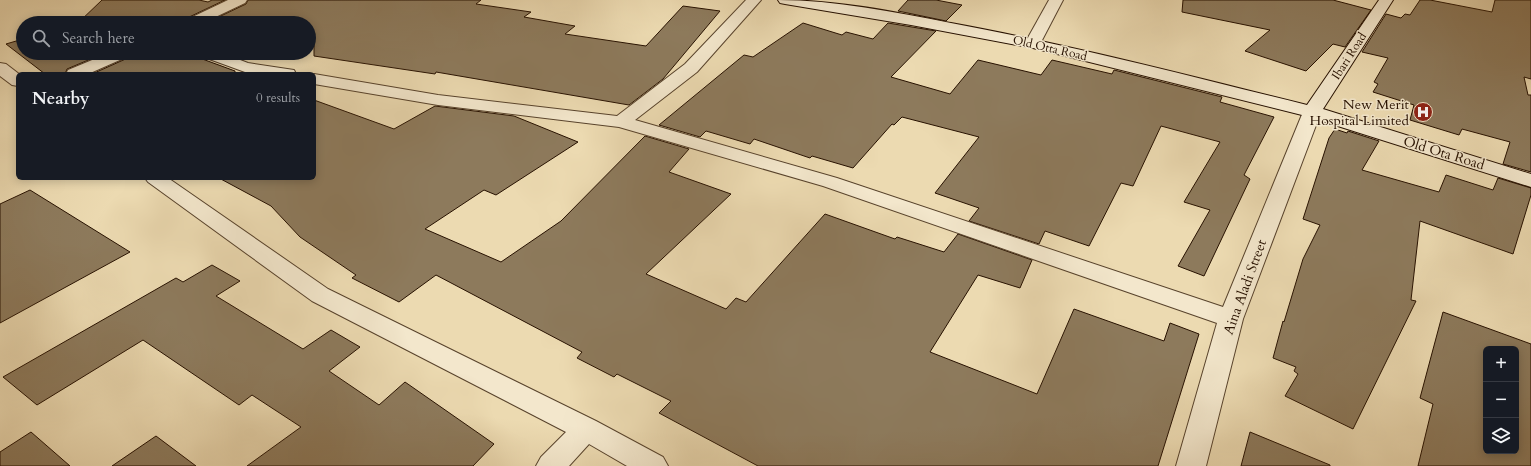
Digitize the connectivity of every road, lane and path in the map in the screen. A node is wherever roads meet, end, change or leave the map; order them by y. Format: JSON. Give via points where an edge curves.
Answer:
{"nodes":[{"id":1,"x":240,"y":0,"type":"edge"},
{"id":2,"x":754,"y":0,"type":"edge"},
{"id":3,"x":785,"y":0,"type":"edge"},
{"id":4,"x":1056,"y":0,"type":"edge"},
{"id":5,"x":1386,"y":0,"type":"edge"},
{"id":6,"x":206,"y":16,"type":"edge"},
{"id":7,"x":1032,"y":43,"type":"junction"},
{"id":8,"x":107,"y":60,"type":"edge"},
{"id":9,"x":226,"y":60,"type":"edge"},
{"id":10,"x":0,"y":68,"type":"edge"},
{"id":11,"x":79,"y":72,"type":"edge"},
{"id":12,"x":276,"y":72,"type":"edge"},
{"id":13,"x":316,"y":78,"type":"edge"},
{"id":14,"x":16,"y":80,"type":"edge"},
{"id":15,"x":1312,"y":112,"type":"junction"},
{"id":16,"x":622,"y":122,"type":"junction"},
{"id":17,"x":158,"y":180,"type":"edge"},
{"id":18,"x":1531,"y":181,"type":"edge"},
{"id":19,"x":1231,"y":319,"type":"junction"},
{"id":20,"x":586,"y":429,"type":"junction"},
{"id":21,"x":551,"y":466,"type":"edge"},
{"id":22,"x":653,"y":466,"type":"edge"},
{"id":23,"x":1191,"y":466,"type":"edge"}],
"edges":[{"from":1,"to":6,"type":"street"},
{"from":2,"to":16,"type":"street","via":[[690,68]]},
{"from":3,"to":7,"type":"street","name":"Old Otta Road"},
{"from":4,"to":7,"type":"street"},
{"from":5,"to":15,"type":"street","name":"Ibari Road"},
{"from":7,"to":15,"type":"street","name":"Old Otta Road"},
{"from":8,"to":11,"type":"street"},
{"from":9,"to":12,"type":"street","via":[[245,67]]},
{"from":10,"to":14,"type":"street"},
{"from":13,"to":16,"type":"street","via":[[438,100]]},
{"from":15,"to":18,"type":"street","name":"Old Ota Road"},
{"from":15,"to":19,"type":"street","name":"Aina Aladi Street"},
{"from":16,"to":19,"type":"street","via":[[830,182]]},
{"from":17,"to":20,"type":"street","via":[[320,295]]},
{"from":19,"to":23,"type":"street","name":"Aina Aladi Street"},
{"from":20,"to":21,"type":"street"},
{"from":20,"to":22,"type":"street"}]}
